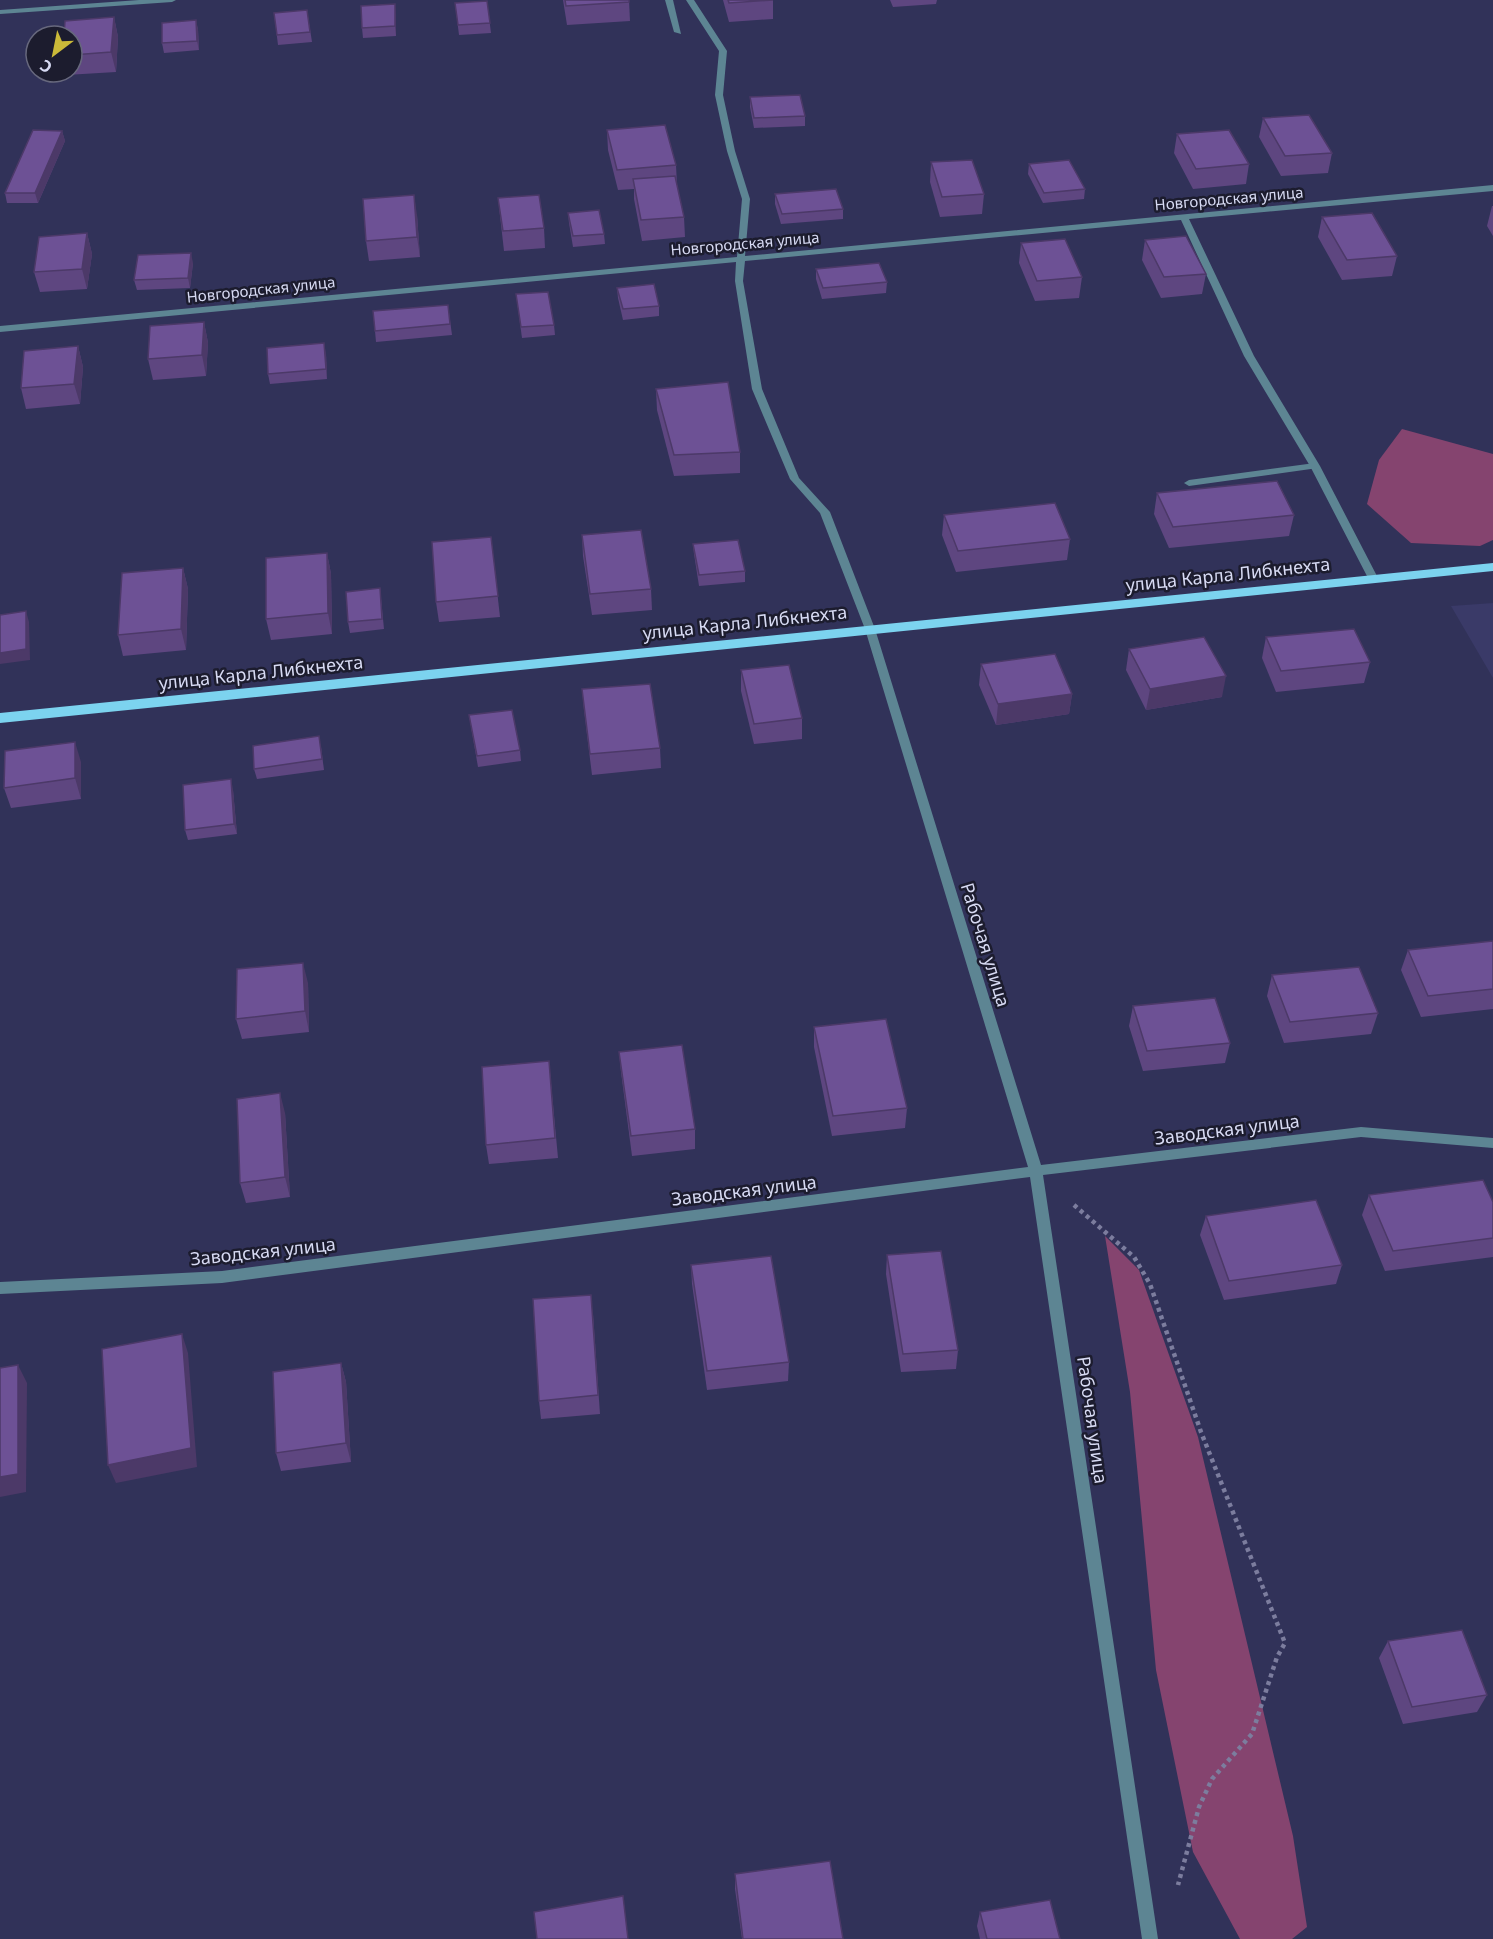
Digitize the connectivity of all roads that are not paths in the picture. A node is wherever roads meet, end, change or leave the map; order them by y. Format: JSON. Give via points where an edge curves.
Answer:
{"nodes":[{"id":1,"x":172,"y":0,"type":"edge"},
{"id":2,"x":669,"y":0,"type":"edge"},
{"id":3,"x":690,"y":0,"type":"edge"},
{"id":4,"x":0,"y":12,"type":"edge"},
{"id":5,"x":678,"y":32,"type":"dead end"},
{"id":6,"x":1493,"y":188,"type":"edge"},
{"id":7,"x":1184,"y":217,"type":"junction"},
{"id":8,"x":741,"y":258,"type":"junction"},
{"id":9,"x":0,"y":329,"type":"edge"},
{"id":10,"x":1315,"y":466,"type":"junction"},
{"id":11,"x":1188,"y":483,"type":"dead end"},
{"id":12,"x":1493,"y":567,"type":"edge"},
{"id":13,"x":1373,"y":578,"type":"junction"},
{"id":14,"x":870,"y":629,"type":"junction"},
{"id":15,"x":0,"y":718,"type":"edge"},
{"id":16,"x":1493,"y":1143,"type":"edge"},
{"id":17,"x":1036,"y":1171,"type":"junction"},
{"id":18,"x":0,"y":1288,"type":"edge"},
{"id":19,"x":1150,"y":1939,"type":"edge"}],
"edges":[{"from":1,"to":4,"type":"street"},
{"from":2,"to":5,"type":"street"},
{"from":3,"to":8,"type":"street","name":"Рабочая улица","via":[[723,51],[719,95],[730,151],[746,199]]},
{"from":6,"to":7,"type":"street","name":"Новгородская улица"},
{"from":7,"to":8,"type":"street","name":"Новгородская улица"},
{"from":7,"to":10,"type":"street","via":[[1250,356]]},
{"from":8,"to":9,"type":"street","name":"Новгородская улица"},
{"from":8,"to":14,"type":"street","name":"Рабочая улица","via":[[739,280],[757,388],[795,479],[825,512]]},
{"from":10,"to":11,"type":"street"},
{"from":10,"to":13,"type":"street"},
{"from":12,"to":13,"type":"main road","name":"улица Карла Либкнехта"},
{"from":13,"to":14,"type":"main road","name":"улица Карла Либкнехта"},
{"from":14,"to":15,"type":"main road","name":"улица Карла Либкнехта"},
{"from":14,"to":17,"type":"street","name":"Рабочая улица"},
{"from":16,"to":17,"type":"street","name":"Заводская улица","via":[[1361,1132]]},
{"from":17,"to":18,"type":"street","name":"Заводская улица","via":[[222,1277]]},
{"from":17,"to":19,"type":"street","name":"Рабочая улица"}]}
